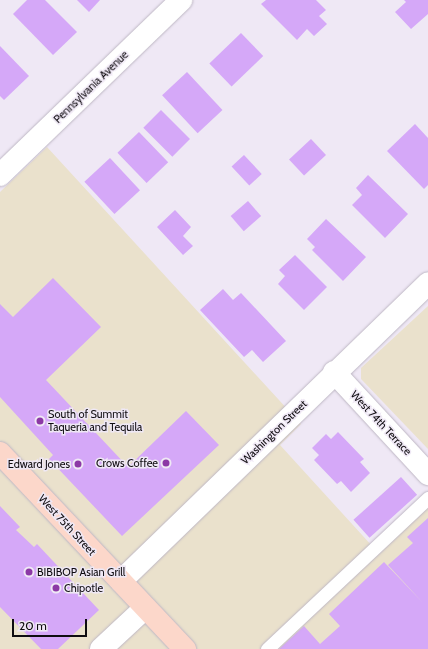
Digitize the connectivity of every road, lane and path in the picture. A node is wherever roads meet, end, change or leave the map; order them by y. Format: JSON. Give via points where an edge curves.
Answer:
{"nodes":[{"id":1,"x":181,"y":0,"type":"edge"},
{"id":2,"x":0,"y":175,"type":"edge"},
{"id":3,"x":428,"y":283,"type":"edge"},
{"id":4,"x":334,"y":372,"type":"junction"},
{"id":5,"x":0,"y":453,"type":"edge"},
{"id":6,"x":428,"y":474,"type":"edge"},
{"id":7,"x":428,"y":498,"type":"edge"},
{"id":8,"x":121,"y":581,"type":"junction"},
{"id":9,"x":145,"y":608,"type":"junction"},
{"id":10,"x":101,"y":649,"type":"edge"},
{"id":11,"x":185,"y":649,"type":"edge"},
{"id":12,"x":267,"y":649,"type":"edge"}],
"edges":[{"from":1,"to":2,"type":"street","name":"Pennsylvania Avenue"},
{"from":3,"to":4,"type":"street","name":"Washington Street"},
{"from":4,"to":6,"type":"street","name":"West 74th Terrace"},
{"from":4,"to":8,"type":"street","name":"Washington Street"},
{"from":5,"to":8,"type":"main road","name":"West 75th Street"},
{"from":7,"to":12,"type":"lane"},
{"from":8,"to":9,"type":"main road","name":"West 75th Street"},
{"from":9,"to":10,"type":"street"},
{"from":9,"to":11,"type":"main road","name":"West 75th Street"}]}
